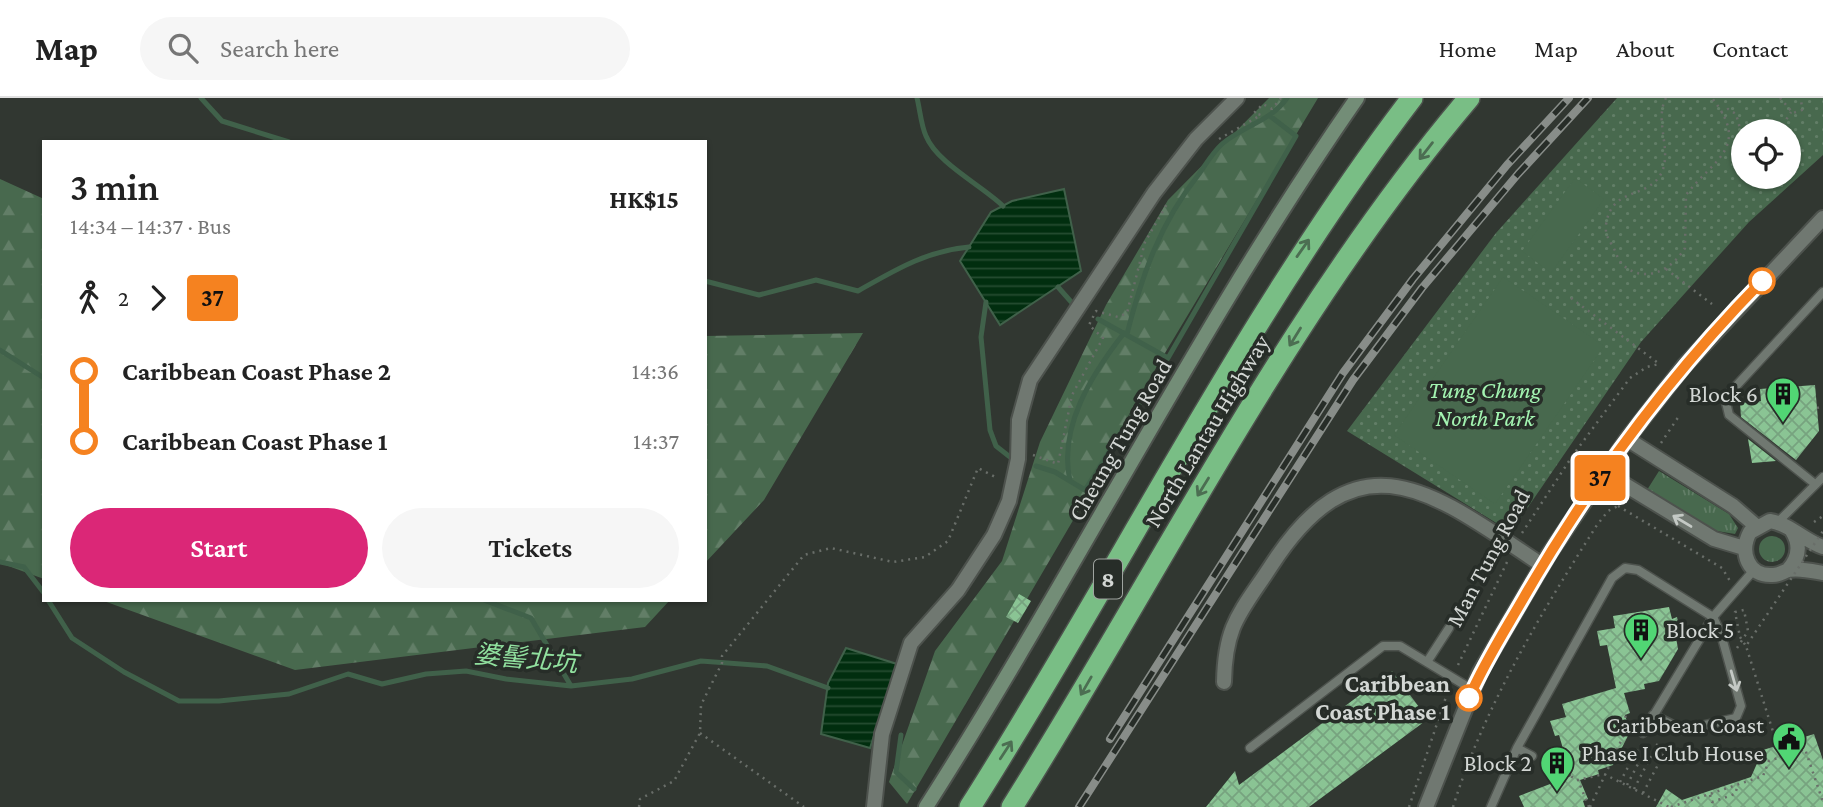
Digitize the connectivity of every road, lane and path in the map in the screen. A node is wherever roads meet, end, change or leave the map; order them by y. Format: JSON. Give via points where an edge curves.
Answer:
{"nodes":[{"id":1,"x":1237,"y":98,"type":"edge"},
{"id":2,"x":1281,"y":98,"type":"edge"},
{"id":3,"x":1357,"y":98,"type":"edge"},
{"id":4,"x":1412,"y":98,"type":"edge"},
{"id":5,"x":1469,"y":98,"type":"edge"},
{"id":6,"x":1665,"y":98,"type":"edge"},
{"id":7,"x":1712,"y":98,"type":"edge"},
{"id":8,"x":1780,"y":98,"type":"edge"},
{"id":9,"x":1801,"y":98,"type":"edge"},
{"id":10,"x":1791,"y":112,"type":"junction"},
{"id":11,"x":1721,"y":113,"type":"junction"},
{"id":12,"x":1737,"y":119,"type":"edge"},
{"id":13,"x":1787,"y":119,"type":"edge"},
{"id":14,"x":1212,"y":148,"type":"dead end"},
{"id":15,"x":1172,"y":196,"type":"dead end"},
{"id":16,"x":1823,"y":218,"type":"edge"},
{"id":17,"x":1666,"y":269,"type":"junction"},
{"id":18,"x":1823,"y":292,"type":"edge"},
{"id":19,"x":1571,"y":298,"type":"dead end"},
{"id":20,"x":1712,"y":304,"type":"dead end"},
{"id":21,"x":1823,"y":407,"type":"edge"},
{"id":22,"x":1817,"y":408,"type":"dead end"},
{"id":23,"x":1627,"y":439,"type":"junction"},
{"id":24,"x":1030,"y":454,"type":"dead end"},
{"id":25,"x":1604,"y":472,"type":"junction"},
{"id":26,"x":1823,"y":477,"type":"edge"},
{"id":27,"x":1815,"y":484,"type":"junction"},
{"id":28,"x":1012,"y":485,"type":"junction"},
{"id":29,"x":1823,"y":516,"type":"edge"},
{"id":30,"x":1814,"y":522,"type":"dead end"},
{"id":31,"x":1756,"y":526,"type":"junction"},
{"id":32,"x":1785,"y":526,"type":"junction"},
{"id":33,"x":1823,"y":531,"type":"edge"},
{"id":34,"x":1514,"y":547,"type":"junction"},
{"id":35,"x":1823,"y":547,"type":"edge"},
{"id":36,"x":1744,"y":548,"type":"junction"},
{"id":37,"x":1542,"y":565,"type":"junction"},
{"id":38,"x":1754,"y":570,"type":"junction"},
{"id":39,"x":1788,"y":570,"type":"junction"},
{"id":40,"x":1823,"y":573,"type":"edge"},
{"id":41,"x":1738,"y":587,"type":"junction"},
{"id":42,"x":1713,"y":617,"type":"junction"},
{"id":43,"x":1449,"y":628,"type":"dead end"},
{"id":44,"x":1746,"y":646,"type":"junction"},
{"id":45,"x":1737,"y":648,"type":"dead end"},
{"id":46,"x":1427,"y":662,"type":"junction"},
{"id":47,"x":1453,"y":678,"type":"junction"},
{"id":48,"x":1224,"y":681,"type":"dead end"},
{"id":49,"x":1473,"y":690,"type":"junction"},
{"id":50,"x":1625,"y":715,"type":"dead end"},
{"id":51,"x":1653,"y":715,"type":"junction"},
{"id":52,"x":700,"y":733,"type":"junction"},
{"id":53,"x":1644,"y":733,"type":"joint"},
{"id":54,"x":1652,"y":737,"type":"dead end"},
{"id":55,"x":1659,"y":741,"type":"dead end"},
{"id":56,"x":1668,"y":746,"type":"dead end"},
{"id":57,"x":1250,"y":748,"type":"dead end"},
{"id":58,"x":1517,"y":748,"type":"junction"},
{"id":59,"x":1532,"y":756,"type":"dead end"},
{"id":60,"x":1781,"y":757,"type":"junction"},
{"id":61,"x":1604,"y":774,"type":"junction"},
{"id":62,"x":1570,"y":776,"type":"junction"},
{"id":63,"x":1578,"y":780,"type":"junction"},
{"id":64,"x":1620,"y":782,"type":"junction"},
{"id":65,"x":1627,"y":785,"type":"junction"},
{"id":66,"x":1738,"y":785,"type":"junction"},
{"id":67,"x":1633,"y":789,"type":"junction"},
{"id":68,"x":1643,"y":793,"type":"junction"},
{"id":69,"x":1709,"y":794,"type":"junction"},
{"id":70,"x":1823,"y":802,"type":"edge"},
{"id":71,"x":639,"y":807,"type":"edge"},
{"id":72,"x":804,"y":807,"type":"edge"},
{"id":73,"x":874,"y":807,"type":"edge"},
{"id":74,"x":926,"y":807,"type":"edge"},
{"id":75,"x":970,"y":807,"type":"edge"},
{"id":76,"x":1013,"y":807,"type":"edge"},
{"id":77,"x":1409,"y":807,"type":"edge"},
{"id":78,"x":1426,"y":807,"type":"edge"},
{"id":79,"x":1453,"y":807,"type":"edge"},
{"id":80,"x":1491,"y":807,"type":"edge"},
{"id":81,"x":1589,"y":807,"type":"edge"},
{"id":82,"x":1670,"y":807,"type":"edge"}],
"edges":[{"from":1,"to":28,"type":"street","via":[[1196,139],[1154,193],[1030,380],[1019,419]]},
{"from":2,"to":14,"type":"path","via":[[1272,109],[1263,104],[1254,113],[1261,115],[1220,138]]},
{"from":3,"to":74,"type":"main road","name":"Cheung Tung Road","via":[[1247,267],[1005,682]]},
{"from":75,"to":4,"type":"highway","name":"North Lantau Highway","number":"8","one_way":true,"via":[[1037,701],[1263,312],[1364,160]]},
{"from":5,"to":76,"type":"highway","name":"North Lantau Highway","number":"8","one_way":true,"via":[[1330,283]]},
{"from":6,"to":17,"type":"path","via":[[1661,106],[1665,157],[1661,174],[1617,202],[1605,232],[1625,266],[1650,274]]},
{"from":7,"to":11,"type":"path"},
{"from":8,"to":10,"type":"path"},
{"from":9,"to":10,"type":"path","via":[[1802,110]]},
{"from":10,"to":13,"type":"path"},
{"from":11,"to":12,"type":"path","via":[[1728,109]]},
{"from":11,"to":17,"type":"path","via":[[1728,128],[1727,142],[1711,171],[1686,195],[1685,248]]},
{"from":15,"to":24,"type":"path","via":[[1144,242],[1127,313],[1118,317],[1096,311],[1089,325],[1103,338],[1072,395],[1058,464]]},
{"from":16,"to":23,"type":"street","name":"Man Tung Road","via":[[1684,366]]},
{"from":17,"to":20,"type":"path"},
{"from":18,"to":27,"type":"lane","via":[[1725,398],[1729,415]]},
{"from":19,"to":34,"type":"path","name":"Man Tung Road","via":[[1659,364],[1630,378]]},
{"from":21,"to":22,"type":"path"},
{"from":23,"to":25,"type":"street","name":"Man Tung Road"},
{"from":23,"to":31,"type":"street","via":[[1733,506]]},
{"from":36,"to":25,"type":"street","one_way":true,"via":[[1714,539]]},
{"from":25,"to":37,"type":"street","name":"Man Tung Road"},
{"from":26,"to":27,"type":"lane"},
{"from":27,"to":32,"type":"lane"},
{"from":28,"to":52,"type":"path","via":[[978,468],[948,541],[925,557],[893,562],[831,548],[804,555],[722,656],[701,705]]},
{"from":28,"to":73,"type":"street","via":[[1004,512],[958,590],[911,643],[882,734]]},
{"from":29,"to":30,"type":"path"},
{"from":31,"to":32,"type":"street"},
{"from":31,"to":36,"type":"street"},
{"from":32,"to":35,"type":"street"},
{"from":32,"to":39,"type":"street","via":[[1798,546]]},
{"from":33,"to":44,"type":"path","bridge":true},
{"from":34,"to":37,"type":"street"},
{"from":34,"to":47,"type":"path","name":"Man Tung Road"},
{"from":34,"to":48,"type":"street","via":[[1420,491],[1394,484],[1348,491],[1307,518],[1259,583],[1229,630]]},
{"from":36,"to":38,"type":"street"},
{"from":37,"to":49,"type":"street","name":"Man Tung Road"},
{"from":38,"to":39,"type":"street","via":[[1771,575]]},
{"from":38,"to":41,"type":"lane"},
{"from":39,"to":40,"type":"street"},
{"from":41,"to":42,"type":"lane"},
{"from":41,"to":79,"type":"path","via":[[1725,577],[1722,568],[1618,506],[1608,511],[1515,664],[1481,733]]},
{"from":42,"to":51,"type":"lane"},
{"from":42,"to":51,"type":"lane","one_way":true,"via":[[1741,706],[1736,718],[1683,730]]},
{"from":42,"to":58,"type":"lane","via":[[1638,570],[1625,568],[1612,578]]},
{"from":43,"to":46,"type":"lane"},
{"from":44,"to":45,"type":"path","via":[[1740,637],[1735,612],[1744,610],[1748,631]]},
{"from":44,"to":60,"type":"path","bridge":true},
{"from":46,"to":47,"type":"lane"},
{"from":46,"to":57,"type":"lane","via":[[1400,646],[1383,646]]},
{"from":47,"to":49,"type":"lane"},
{"from":47,"to":77,"type":"path","name":"Man Tung Road"},
{"from":49,"to":78,"type":"street","name":"Man Tung Road"},
{"from":50,"to":61,"type":"path","via":[[1628,726]]},
{"from":51,"to":53,"type":"lane"},
{"from":52,"to":71,"type":"path","via":[[674,780],[640,799]]},
{"from":52,"to":72,"type":"path"},
{"from":53,"to":64,"type":"path"},
{"from":54,"to":65,"type":"path"},
{"from":55,"to":67,"type":"path"},
{"from":56,"to":68,"type":"path"},
{"from":58,"to":59,"type":"lane"},
{"from":58,"to":80,"type":"lane"},
{"from":60,"to":66,"type":"path","via":[[1769,761],[1763,776]]},
{"from":60,"to":70,"type":"path","via":[[1805,749]]},
{"from":61,"to":63,"type":"path"},
{"from":61,"to":64,"type":"path"},
{"from":61,"to":81,"type":"path"},
{"from":62,"to":62,"type":"path","via":[[1565,759],[1550,760],[1545,770],[1552,781]]},
{"from":62,"to":63,"type":"path"},
{"from":63,"to":81,"type":"path"},
{"from":64,"to":65,"type":"path"},
{"from":65,"to":67,"type":"path"},
{"from":66,"to":69,"type":"path"},
{"from":66,"to":69,"type":"path","via":[[1735,794],[1712,802]]},
{"from":67,"to":68,"type":"path"},
{"from":68,"to":82,"type":"path"},
{"from":69,"to":82,"type":"path"}]}
